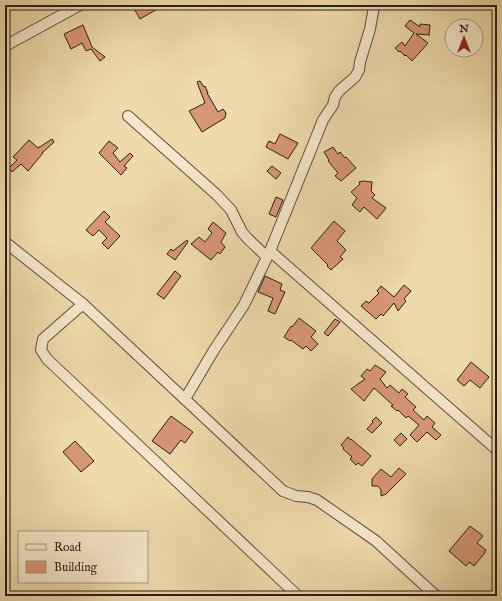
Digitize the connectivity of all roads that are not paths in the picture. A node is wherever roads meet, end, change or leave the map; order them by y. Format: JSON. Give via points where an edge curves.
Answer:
{"nodes":[{"id":1,"x":80,"y":5,"type":"edge"},
{"id":2,"x":375,"y":5,"type":"edge"},
{"id":3,"x":5,"y":46,"type":"edge"},
{"id":4,"x":128,"y":116,"type":"dead end"},
{"id":5,"x":5,"y":242,"type":"edge"},
{"id":6,"x":268,"y":254,"type":"junction"},
{"id":7,"x":83,"y":304,"type":"junction"},
{"id":8,"x":185,"y":399,"type":"junction"},
{"id":9,"x":497,"y":450,"type":"edge"},
{"id":10,"x":298,"y":596,"type":"edge"},
{"id":11,"x":436,"y":596,"type":"edge"}],
"edges":[{"from":1,"to":3,"type":"street"},
{"from":2,"to":6,"type":"street","via":[[355,77],[339,91],[323,120]]},
{"from":4,"to":6,"type":"street","via":[[218,195],[231,210],[247,238]]},
{"from":5,"to":7,"type":"street"},
{"from":6,"to":8,"type":"street","via":[[244,305]]},
{"from":6,"to":9,"type":"street"},
{"from":7,"to":8,"type":"street"},
{"from":7,"to":10,"type":"street","via":[[42,339],[42,350],[47,359]]},
{"from":8,"to":11,"type":"street","via":[[283,491],[317,500],[376,541]]}]}
